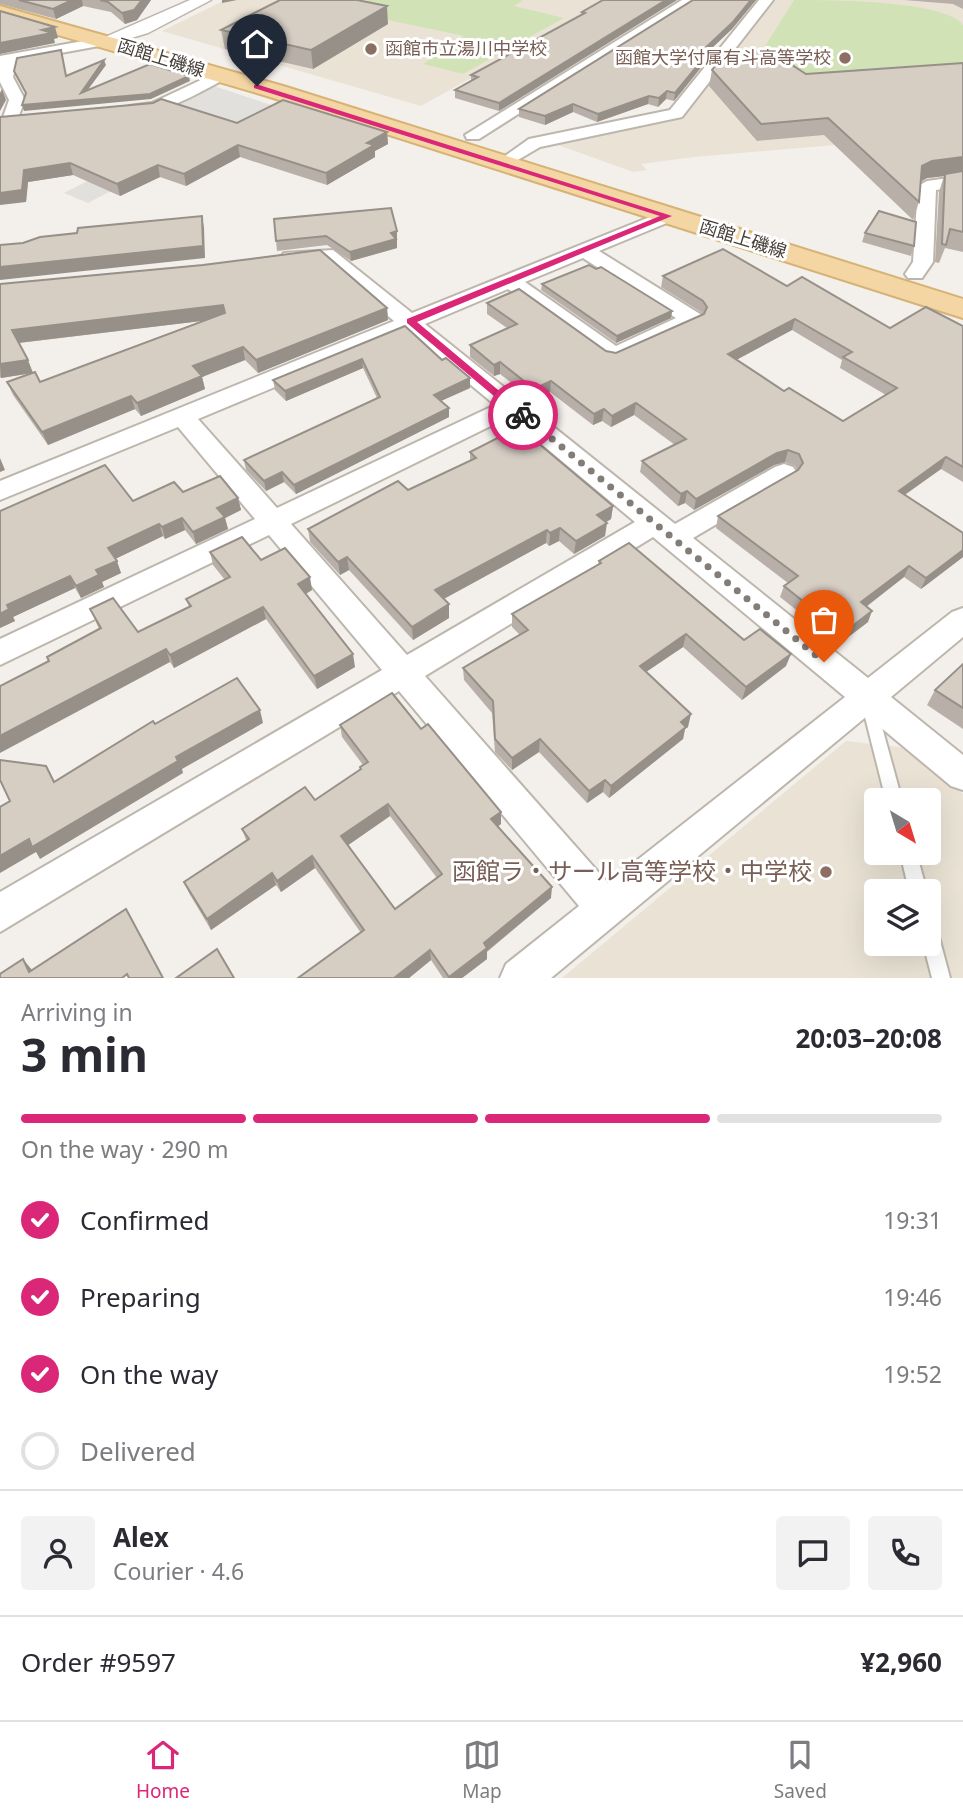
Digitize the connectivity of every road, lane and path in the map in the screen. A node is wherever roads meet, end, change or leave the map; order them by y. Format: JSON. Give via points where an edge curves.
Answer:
{"nodes":[{"id":1,"x":5,"y":0,"type":"edge"},
{"id":2,"x":203,"y":0,"type":"edge"},
{"id":3,"x":691,"y":0,"type":"edge"},
{"id":4,"x":766,"y":0,"type":"edge"},
{"id":5,"x":0,"y":12,"type":"edge"},
{"id":6,"x":117,"y":37,"type":"junction"},
{"id":7,"x":5,"y":59,"type":"edge"},
{"id":8,"x":220,"y":76,"type":"junction"},
{"id":9,"x":115,"y":111,"type":"edge"},
{"id":10,"x":11,"y":120,"type":"edge"},
{"id":11,"x":473,"y":135,"type":"junction"},
{"id":12,"x":513,"y":157,"type":"junction"},
{"id":13,"x":963,"y":181,"type":"edge"},
{"id":14,"x":667,"y":216,"type":"junction"},
{"id":15,"x":584,"y":250,"type":"junction"},
{"id":16,"x":272,"y":259,"type":"edge"},
{"id":17,"x":915,"y":274,"type":"junction"},
{"id":18,"x":509,"y":281,"type":"junction"},
{"id":19,"x":963,"y":289,"type":"edge"},
{"id":20,"x":963,"y":309,"type":"edge"},
{"id":21,"x":410,"y":321,"type":"junction"},
{"id":22,"x":512,"y":406,"type":"junction"},
{"id":23,"x":181,"y":415,"type":"junction"},
{"id":24,"x":784,"y":473,"type":"dead end"},
{"id":25,"x":0,"y":491,"type":"edge"},
{"id":26,"x":274,"y":521,"type":"junction"},
{"id":27,"x":663,"y":531,"type":"junction"},
{"id":28,"x":963,"y":620,"type":"edge"},
{"id":29,"x":0,"y":653,"type":"edge"},
{"id":30,"x":404,"y":671,"type":"junction"},
{"id":31,"x":867,"y":697,"type":"junction"},
{"id":32,"x":963,"y":775,"type":"edge"},
{"id":33,"x":891,"y":788,"type":"edge"},
{"id":34,"x":606,"y":909,"type":"junction"},
{"id":35,"x":0,"y":913,"type":"edge"},
{"id":36,"x":935,"y":956,"type":"edge"},
{"id":37,"x":520,"y":978,"type":"edge"},
{"id":38,"x":941,"y":978,"type":"edge"}],
"edges":[{"from":1,"to":6,"type":"main road","name":"函館上磯線"},
{"from":2,"to":6,"type":"street"},
{"from":3,"to":11,"type":"street"},
{"from":4,"to":12,"type":"street","via":[[676,114],[535,143]]},
{"from":5,"to":6,"type":"main road","name":"函館上磯線"},
{"from":6,"to":7,"type":"street"},
{"from":6,"to":8,"type":"main road","name":"函館上磯線"},
{"from":6,"to":11,"type":"main road","name":"函館上磯線"},
{"from":7,"to":10,"type":"street","via":[[5,77],[17,100]]},
{"from":8,"to":9,"type":"street","via":[[155,107]]},
{"from":8,"to":12,"type":"main road","name":"函館上磯線"},
{"from":11,"to":12,"type":"main road","name":"函館上磯線"},
{"from":12,"to":14,"type":"main road","name":"函館上磯線"},
{"from":12,"to":17,"type":"main road","name":"函館上磯線"},
{"from":13,"to":17,"type":"street","via":[[927,186],[923,262]]},
{"from":14,"to":15,"type":"street"},
{"from":14,"to":20,"type":"main road","name":"函館上磯線"},
{"from":15,"to":18,"type":"street"},
{"from":15,"to":18,"type":"street","via":[[692,319],[614,355]]},
{"from":16,"to":21,"type":"street","via":[[326,254]]},
{"from":17,"to":19,"type":"main road","name":"函館上磯線"},
{"from":18,"to":21,"type":"street"},
{"from":21,"to":22,"type":"street"},
{"from":21,"to":23,"type":"street"},
{"from":22,"to":26,"type":"street"},
{"from":22,"to":27,"type":"street"},
{"from":23,"to":25,"type":"street"},
{"from":23,"to":26,"type":"street"},
{"from":24,"to":27,"type":"street"},
{"from":26,"to":29,"type":"street"},
{"from":26,"to":30,"type":"street"},
{"from":27,"to":30,"type":"street"},
{"from":27,"to":31,"type":"street"},
{"from":28,"to":31,"type":"street"},
{"from":30,"to":34,"type":"street"},
{"from":30,"to":35,"type":"street"},
{"from":31,"to":32,"type":"street"},
{"from":31,"to":33,"type":"lane"},
{"from":31,"to":34,"type":"street"},
{"from":34,"to":37,"type":"street"},
{"from":36,"to":38,"type":"lane"}]}
